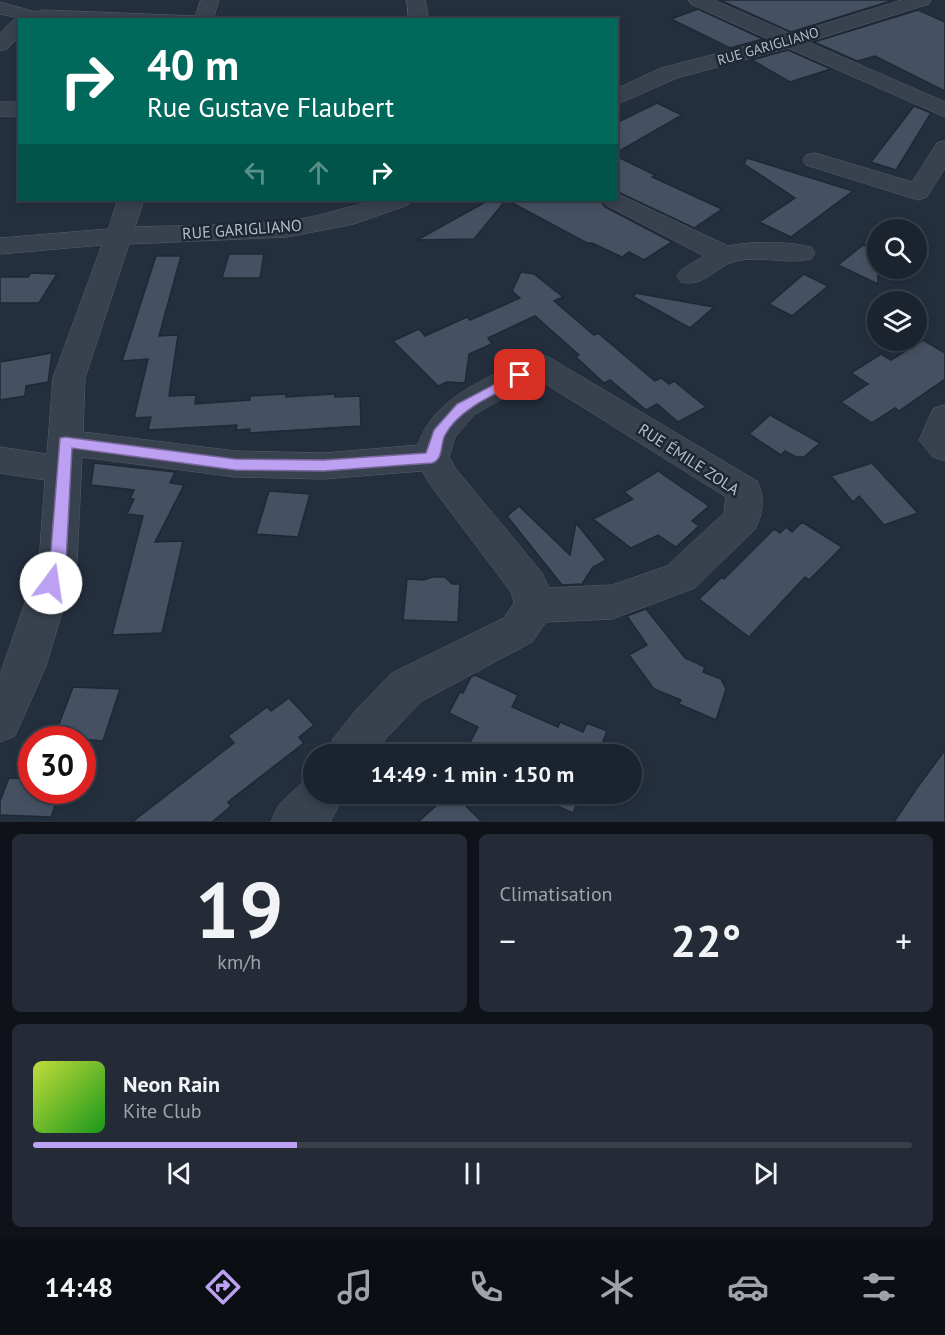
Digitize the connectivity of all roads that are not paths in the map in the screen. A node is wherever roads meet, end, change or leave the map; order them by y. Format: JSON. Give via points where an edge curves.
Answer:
{"nodes":[{"id":1,"x":210,"y":0,"type":"edge"},
{"id":2,"x":416,"y":0,"type":"edge"},
{"id":3,"x":698,"y":0,"type":"edge"},
{"id":4,"x":922,"y":0,"type":"edge"},
{"id":5,"x":0,"y":8,"type":"edge"},
{"id":6,"x":29,"y":18,"type":"edge"},
{"id":7,"x":33,"y":18,"type":"edge"},
{"id":8,"x":116,"y":18,"type":"edge"},
{"id":9,"x":204,"y":18,"type":"edge"},
{"id":10,"x":419,"y":18,"type":"edge"},
{"id":11,"x":18,"y":26,"type":"edge"},
{"id":12,"x":789,"y":40,"type":"junction"},
{"id":13,"x":0,"y":45,"type":"edge"},
{"id":14,"x":618,"y":97,"type":"edge"},
{"id":15,"x":0,"y":109,"type":"edge"},
{"id":16,"x":18,"y":109,"type":"edge"},
{"id":17,"x":945,"y":110,"type":"edge"},
{"id":18,"x":945,"y":148,"type":"edge"},
{"id":19,"x":815,"y":160,"type":"dead end"},
{"id":20,"x":131,"y":201,"type":"edge"},
{"id":21,"x":396,"y":201,"type":"edge"},
{"id":22,"x":617,"y":201,"type":"edge"},
{"id":23,"x":117,"y":236,"type":"junction"},
{"id":24,"x":0,"y":246,"type":"edge"},
{"id":25,"x":801,"y":253,"type":"dead end"},
{"id":26,"x":724,"y":255,"type":"junction"},
{"id":27,"x":691,"y":276,"type":"dead end"},
{"id":28,"x":945,"y":417,"type":"edge"},
{"id":29,"x":945,"y":448,"type":"edge"},
{"id":30,"x":64,"y":456,"type":"junction"},
{"id":31,"x":432,"y":458,"type":"junction"},
{"id":32,"x":0,"y":460,"type":"edge"},
{"id":33,"x":535,"y":606,"type":"junction"},
{"id":34,"x":0,"y":722,"type":"edge"},
{"id":35,"x":357,"y":744,"type":"edge"}],
"edges":[{"from":1,"to":9,"type":"street"},
{"from":2,"to":10,"type":"street"},
{"from":3,"to":12,"type":"street"},
{"from":4,"to":12,"type":"street","name":"RUE GARIGLIANO"},
{"from":5,"to":6,"type":"street","via":[[27,14]]},
{"from":7,"to":8,"type":"street"},
{"from":11,"to":13,"type":"street"},
{"from":12,"to":14,"type":"street","name":"RUE GARIGLIANO","via":[[669,74]]},
{"from":12,"to":17,"type":"street"},
{"from":15,"to":16,"type":"street"},
{"from":18,"to":19,"type":"street","via":[[918,192]]},
{"from":20,"to":23,"type":"street"},
{"from":21,"to":23,"type":"street","name":"RUE GARIGLIANO","via":[[345,218],[287,229]]},
{"from":22,"to":26,"type":"street"},
{"from":23,"to":24,"type":"street","name":"RUE GARIGLIANO"},
{"from":23,"to":30,"type":"street","via":[[69,378]]},
{"from":25,"to":26,"type":"street"},
{"from":26,"to":27,"type":"street"},
{"from":28,"to":29,"type":"street","via":[[936,440]]},
{"from":30,"to":31,"type":"street","via":[[324,466]]},
{"from":30,"to":32,"type":"street"},
{"from":30,"to":34,"type":"street","via":[[58,562],[25,666]]},
{"from":31,"to":33,"type":"street","via":[[528,585]]},
{"from":31,"to":33,"type":"street","name":"RUE ÉMILE ZOLA","via":[[439,433],[462,407],[539,365],[744,490],[742,519],[681,577],[612,602]]},
{"from":33,"to":35,"type":"street","via":[[518,630],[407,687]]}]}
